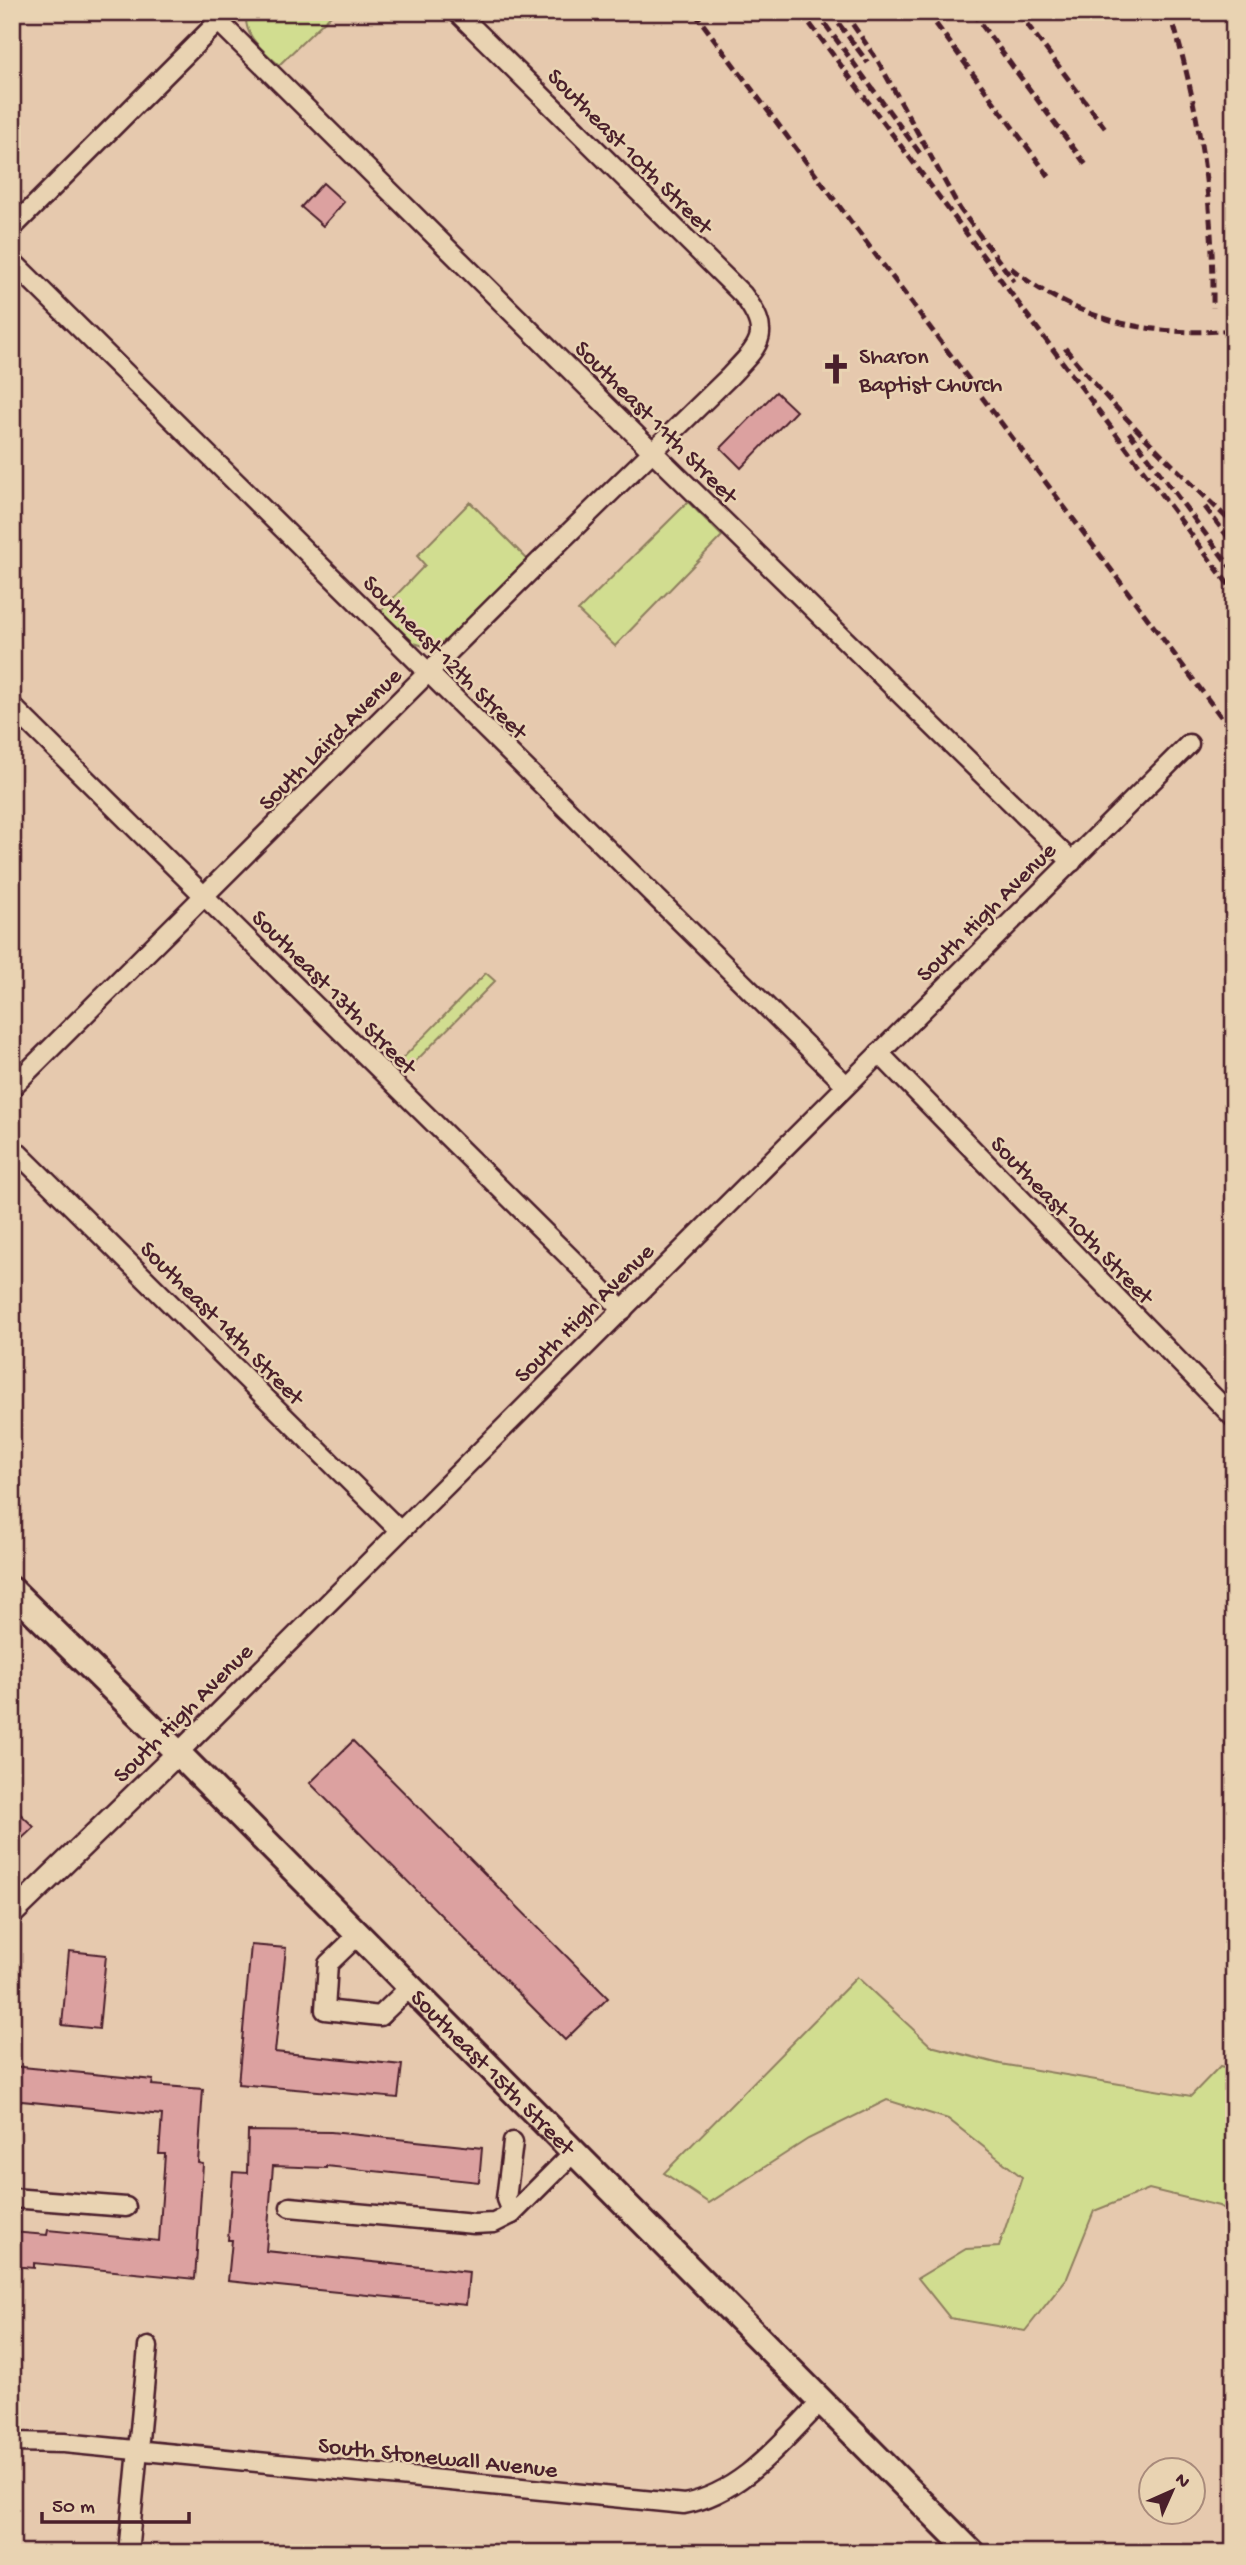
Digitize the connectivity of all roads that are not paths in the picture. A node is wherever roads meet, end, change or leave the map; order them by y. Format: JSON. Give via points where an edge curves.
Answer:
{"nodes":[{"id":1,"x":457,"y":12,"type":"edge"},
{"id":2,"x":219,"y":15,"type":"edge"},
{"id":3,"x":12,"y":228,"type":"edge"},
{"id":4,"x":12,"y":261,"type":"edge"},
{"id":5,"x":761,"y":329,"type":"joint"},
{"id":6,"x":652,"y":451,"type":"junction"},
{"id":7,"x":428,"y":673,"type":"junction"},
{"id":8,"x":12,"y":706,"type":"edge"},
{"id":9,"x":1189,"y":744,"type":"dead end"},
{"id":10,"x":1072,"y":862,"type":"junction"},
{"id":11,"x":204,"y":897,"type":"junction"},
{"id":12,"x":879,"y":1053,"type":"junction"},
{"id":13,"x":846,"y":1084,"type":"junction"},
{"id":14,"x":12,"y":1087,"type":"edge"},
{"id":15,"x":12,"y":1147,"type":"edge"},
{"id":16,"x":623,"y":1310,"type":"junction"},
{"id":17,"x":1234,"y":1418,"type":"edge"},
{"id":18,"x":400,"y":1531,"type":"junction"},
{"id":19,"x":12,"y":1590,"type":"edge"},
{"id":20,"x":178,"y":1753,"type":"junction"},
{"id":21,"x":12,"y":1914,"type":"edge"},
{"id":22,"x":358,"y":1935,"type":"junction"},
{"id":23,"x":410,"y":1987,"type":"junction"},
{"id":24,"x":513,"y":2142,"type":"dead end"},
{"id":25,"x":573,"y":2152,"type":"junction"},
{"id":26,"x":12,"y":2198,"type":"edge"},
{"id":27,"x":126,"y":2207,"type":"dead end"},
{"id":28,"x":290,"y":2207,"type":"dead end"},
{"id":29,"x":512,"y":2214,"type":"junction"},
{"id":30,"x":148,"y":2347,"type":"dead end"},
{"id":31,"x":822,"y":2402,"type":"junction"},
{"id":32,"x":12,"y":2442,"type":"edge"},
{"id":33,"x":138,"y":2451,"type":"junction"},
{"id":34,"x":128,"y":2553,"type":"edge"},
{"id":35,"x":972,"y":2553,"type":"edge"}],
"edges":[{"from":1,"to":5,"type":"street","name":"Southeast 10th Street","via":[[743,295],[759,317]]},
{"from":2,"to":3,"type":"street"},
{"from":2,"to":6,"type":"street","name":"Southeast 11th Street"},
{"from":4,"to":7,"type":"street","name":"Southeast 12th Street"},
{"from":5,"to":6,"type":"street","name":"South Laird Avenue","via":[[749,355]]},
{"from":6,"to":7,"type":"street","name":"South Laird Avenue"},
{"from":6,"to":10,"type":"street","name":"Southeast 11th Street"},
{"from":7,"to":11,"type":"street","name":"South Laird Avenue"},
{"from":7,"to":13,"type":"street","name":"Southeast 12th Street"},
{"from":8,"to":11,"type":"street","name":"Southeast 13th Street"},
{"from":9,"to":10,"type":"street","name":"South High Avenue"},
{"from":10,"to":12,"type":"street","name":"South High Avenue"},
{"from":11,"to":14,"type":"street","name":"South Laird Avenue"},
{"from":11,"to":16,"type":"street","name":"Southeast 13th Street"},
{"from":12,"to":13,"type":"street","name":"South High Avenue"},
{"from":12,"to":17,"type":"street","name":"Southeast 10th Street"},
{"from":13,"to":16,"type":"street","name":"South High Avenue"},
{"from":15,"to":18,"type":"street","name":"Southeast 14th Street"},
{"from":16,"to":18,"type":"street","name":"South High Avenue"},
{"from":18,"to":20,"type":"street","name":"South High Avenue"},
{"from":19,"to":20,"type":"main road","name":"Southeast 15th Street"},
{"from":20,"to":21,"type":"street","name":"South High Avenue"},
{"from":20,"to":22,"type":"main road","name":"Southeast 15th Street"},
{"from":22,"to":23,"type":"main road","name":"Southeast 15th Street"},
{"from":22,"to":23,"type":"street","via":[[328,1965],[325,2010],[380,2016]]},
{"from":23,"to":25,"type":"main road","name":"Southeast 15th Street"},
{"from":24,"to":29,"type":"street","via":[[506,2199]]},
{"from":25,"to":29,"type":"street"},
{"from":25,"to":31,"type":"main road","name":"Southeast 15th Street"},
{"from":26,"to":27,"type":"street"},
{"from":28,"to":29,"type":"street","via":[[474,2224]]},
{"from":30,"to":33,"type":"street"},
{"from":31,"to":33,"type":"street","name":"South Stonewall Avenue","via":[[742,2479],[713,2497],[684,2504]]},
{"from":31,"to":35,"type":"main road","name":"Southeast 15th Street"},
{"from":32,"to":33,"type":"street","name":"South Stonewall Avenue","via":[[64,2442]]},
{"from":33,"to":34,"type":"street"}]}
